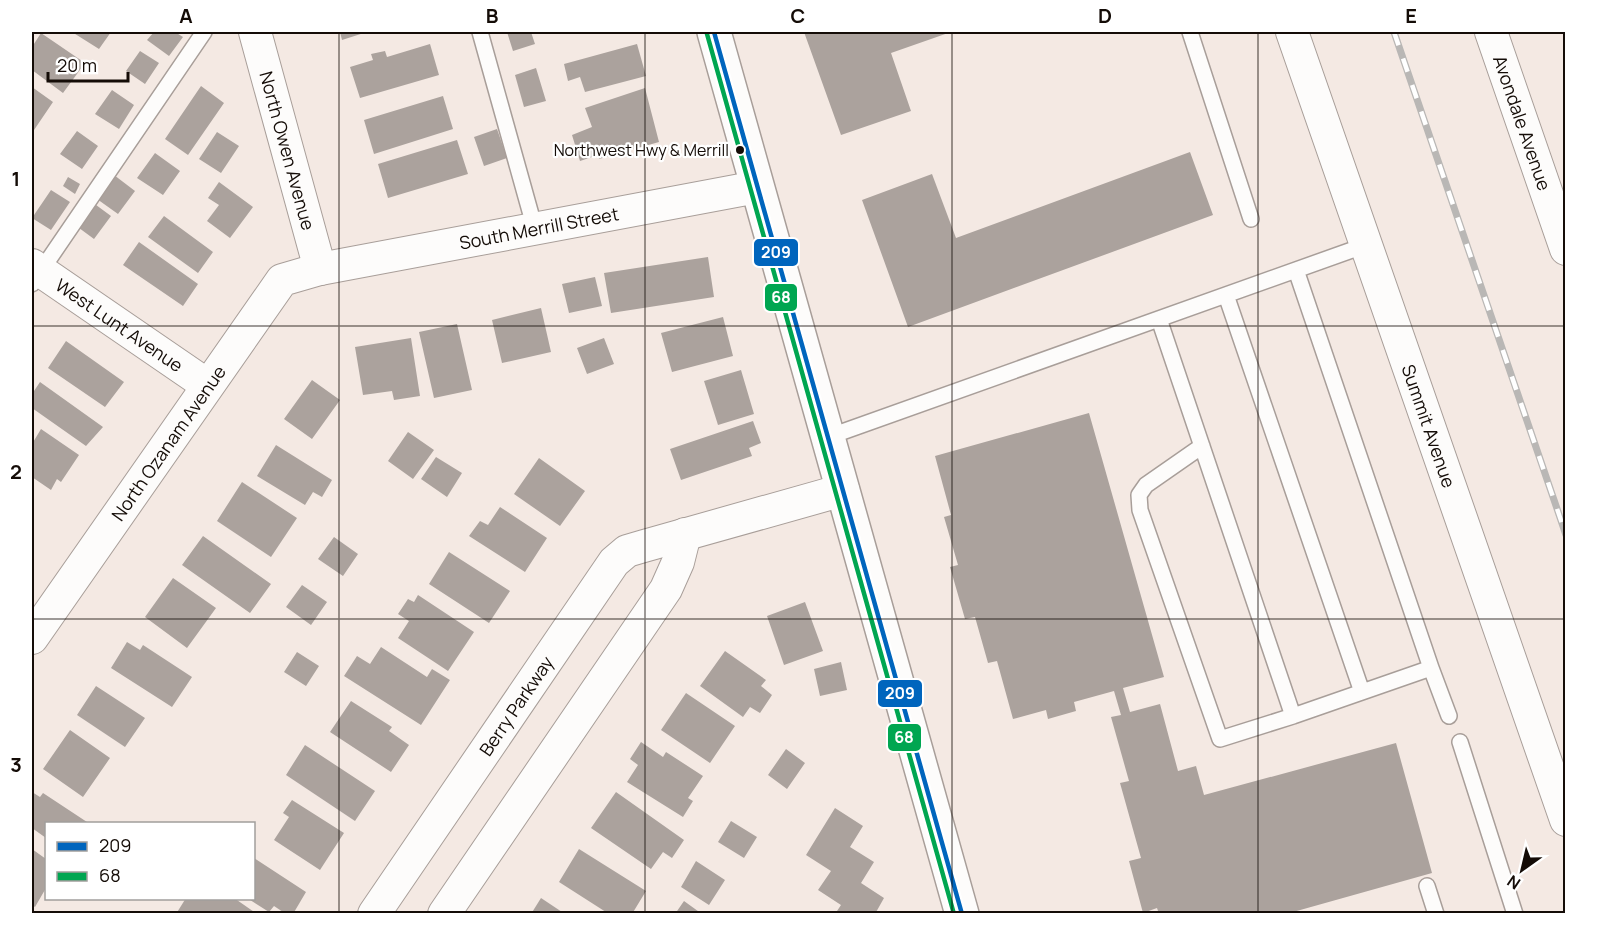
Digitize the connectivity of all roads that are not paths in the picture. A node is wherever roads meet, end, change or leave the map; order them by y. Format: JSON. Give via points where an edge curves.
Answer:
{"nodes":[{"id":1,"x":204,"y":32,"type":"edge"},
{"id":2,"x":255,"y":32,"type":"edge"},
{"id":3,"x":480,"y":32,"type":"edge"},
{"id":4,"x":714,"y":32,"type":"edge"},
{"id":5,"x":1190,"y":32,"type":"edge"},
{"id":6,"x":1292,"y":32,"type":"edge"},
{"id":7,"x":1491,"y":32,"type":"edge"},
{"id":8,"x":757,"y":187,"type":"junction"},
{"id":9,"x":1251,"y":219,"type":"dead end"},
{"id":10,"x":536,"y":229,"type":"junction"},
{"id":11,"x":1366,"y":245,"type":"junction"},
{"id":12,"x":1565,"y":249,"type":"edge"},
{"id":13,"x":320,"y":269,"type":"junction"},
{"id":14,"x":1296,"y":270,"type":"junction"},
{"id":15,"x":34,"y":274,"type":"edge"},
{"id":16,"x":1226,"y":295,"type":"junction"},
{"id":17,"x":1159,"y":319,"type":"junction"},
{"id":18,"x":207,"y":385,"type":"junction"},
{"id":19,"x":828,"y":437,"type":"junction"},
{"id":20,"x":1202,"y":446,"type":"junction"},
{"id":21,"x":843,"y":490,"type":"junction"},
{"id":22,"x":685,"y":534,"type":"junction"},
{"id":23,"x":32,"y":638,"type":"edge"},
{"id":24,"x":1431,"y":668,"type":"junction"},
{"id":25,"x":1362,"y":692,"type":"junction"},
{"id":26,"x":1293,"y":716,"type":"junction"},
{"id":27,"x":1449,"y":716,"type":"dead end"},
{"id":28,"x":1460,"y":742,"type":"dead end"},
{"id":29,"x":1566,"y":820,"type":"edge"},
{"id":30,"x":1427,"y":886,"type":"dead end"},
{"id":31,"x":374,"y":914,"type":"edge"},
{"id":32,"x":444,"y":914,"type":"edge"},
{"id":33,"x":962,"y":914,"type":"edge"},
{"id":34,"x":1436,"y":914,"type":"edge"},
{"id":35,"x":1515,"y":914,"type":"edge"}],
"edges":[{"from":1,"to":15,"type":"lane"},
{"from":2,"to":13,"type":"street","name":"North Owen Avenue"},
{"from":3,"to":10,"type":"lane"},
{"from":4,"to":8,"type":"main road"},
{"from":5,"to":9,"type":"lane"},
{"from":6,"to":11,"type":"street","name":"Summit Avenue"},
{"from":7,"to":12,"type":"street","name":"Avondale Avenue"},
{"from":8,"to":10,"type":"street","name":"South Merrill Street"},
{"from":8,"to":19,"type":"main road"},
{"from":10,"to":13,"type":"street","name":"South Merrill Street"},
{"from":11,"to":14,"type":"lane"},
{"from":11,"to":29,"type":"street","name":"Summit Avenue"},
{"from":13,"to":18,"type":"street","name":"North Ozanam Avenue","via":[[282,280]]},
{"from":14,"to":16,"type":"lane"},
{"from":14,"to":24,"type":"lane"},
{"from":15,"to":18,"type":"street","name":"West Lunt Avenue"},
{"from":16,"to":17,"type":"lane"},
{"from":16,"to":25,"type":"lane"},
{"from":17,"to":19,"type":"lane"},
{"from":17,"to":20,"type":"lane"},
{"from":18,"to":23,"type":"street","name":"North Ozanam Avenue"},
{"from":19,"to":21,"type":"main road"},
{"from":20,"to":26,"type":"lane"},
{"from":20,"to":26,"type":"lane","via":[[1146,485],[1139,495],[1140,510],[1220,739]]},
{"from":21,"to":22,"type":"street","name":"Berry Parkway"},
{"from":21,"to":33,"type":"main road"},
{"from":22,"to":31,"type":"street","name":"Berry Parkway","via":[[627,551],[614,562]]},
{"from":22,"to":32,"type":"street","via":[[666,590]]},
{"from":24,"to":25,"type":"lane"},
{"from":24,"to":27,"type":"lane"},
{"from":25,"to":26,"type":"lane"},
{"from":28,"to":35,"type":"lane"},
{"from":30,"to":34,"type":"lane"}]}
